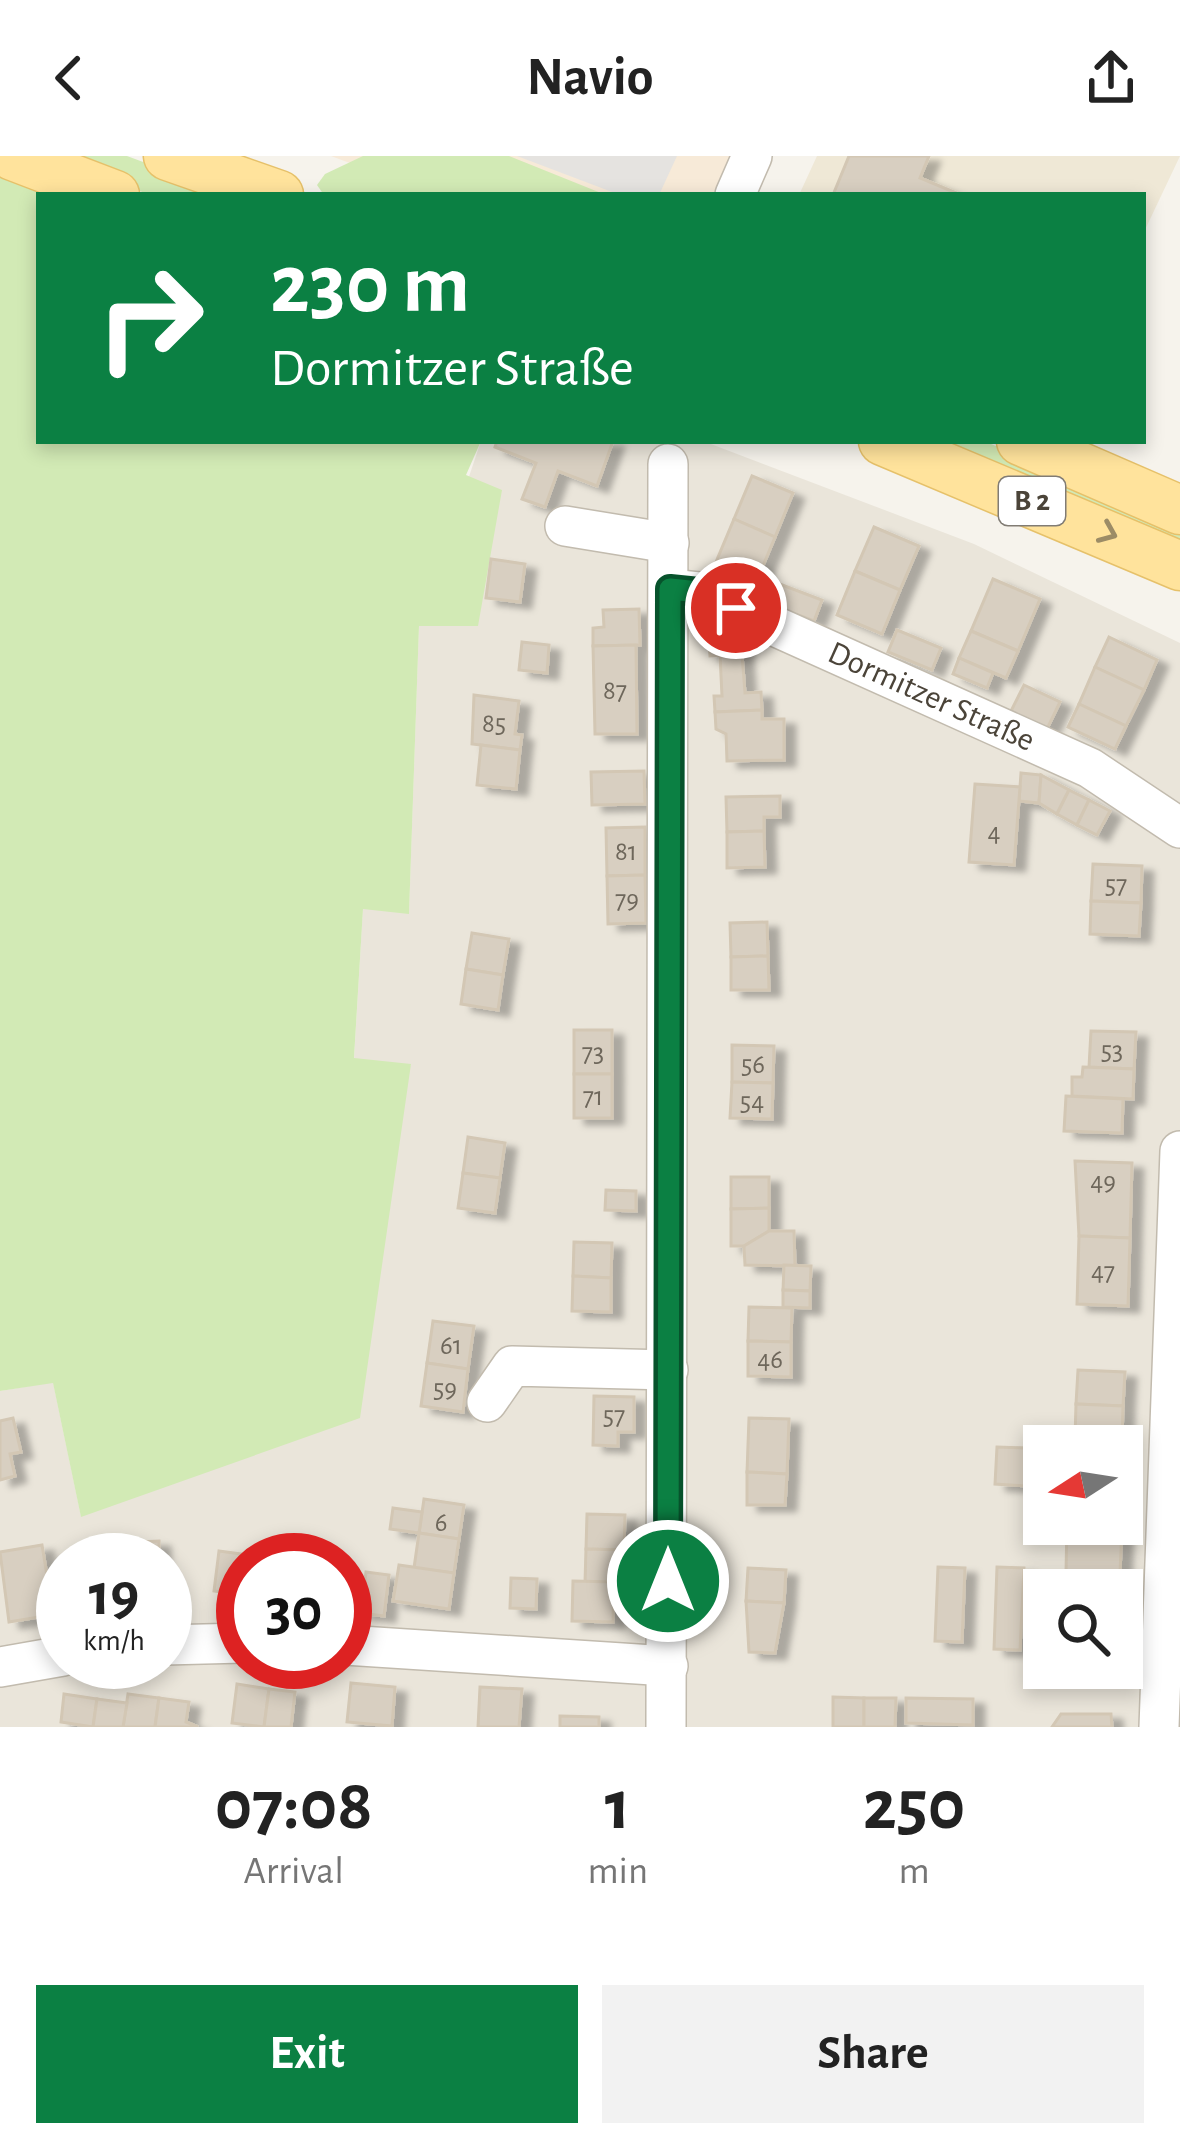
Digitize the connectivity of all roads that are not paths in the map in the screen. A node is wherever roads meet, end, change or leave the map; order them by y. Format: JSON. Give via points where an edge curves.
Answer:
{"nodes":[{"id":1,"x":13,"y":156,"type":"edge"},
{"id":2,"x":168,"y":156,"type":"edge"},
{"id":3,"x":752,"y":156,"type":"edge"},
{"id":4,"x":107,"y":192,"type":"edge"},
{"id":5,"x":270,"y":192,"type":"edge"},
{"id":6,"x":736,"y":192,"type":"edge"},
{"id":7,"x":890,"y":444,"type":"edge"},
{"id":8,"x":1028,"y":444,"type":"edge"},
{"id":9,"x":668,"y":464,"type":"dead end"},
{"id":10,"x":1180,"y":510,"type":"edge"},
{"id":11,"x":566,"y":526,"type":"dead end"},
{"id":12,"x":669,"y":543,"type":"junction"},
{"id":13,"x":1180,"y":566,"type":"edge"},
{"id":14,"x":670,"y":589,"type":"junction"},
{"id":15,"x":1180,"y":828,"type":"edge"},
{"id":16,"x":1180,"y":1151,"type":"edge"},
{"id":17,"x":668,"y":1370,"type":"junction"},
{"id":18,"x":487,"y":1402,"type":"dead end"},
{"id":19,"x":372,"y":1647,"type":"edge"},
{"id":20,"x":1171,"y":1651,"type":"edge"},
{"id":21,"x":36,"y":1660,"type":"edge"},
{"id":22,"x":0,"y":1666,"type":"edge"},
{"id":23,"x":668,"y":1666,"type":"junction"},
{"id":24,"x":666,"y":1727,"type":"edge"},
{"id":25,"x":1159,"y":1727,"type":"edge"}],
"edges":[{"from":1,"to":4,"type":"main road"},
{"from":2,"to":5,"type":"main road"},
{"from":3,"to":6,"type":"street"},
{"from":7,"to":13,"type":"main road","number":"B 2","one_way":true},
{"from":8,"to":10,"type":"main road","number":"B 2"},
{"from":9,"to":12,"type":"street"},
{"from":11,"to":12,"type":"street"},
{"from":12,"to":14,"type":"street"},
{"from":14,"to":15,"type":"street","name":"Dormitzer Straße","via":[[699,592],[1042,745],[1142,798]]},
{"from":14,"to":17,"type":"street"},
{"from":16,"to":20,"type":"street"},
{"from":17,"to":18,"type":"street","via":[[512,1366]]},
{"from":17,"to":23,"type":"street"},
{"from":19,"to":23,"type":"street"},
{"from":20,"to":25,"type":"street"},
{"from":21,"to":22,"type":"street"},
{"from":23,"to":24,"type":"street"}]}
